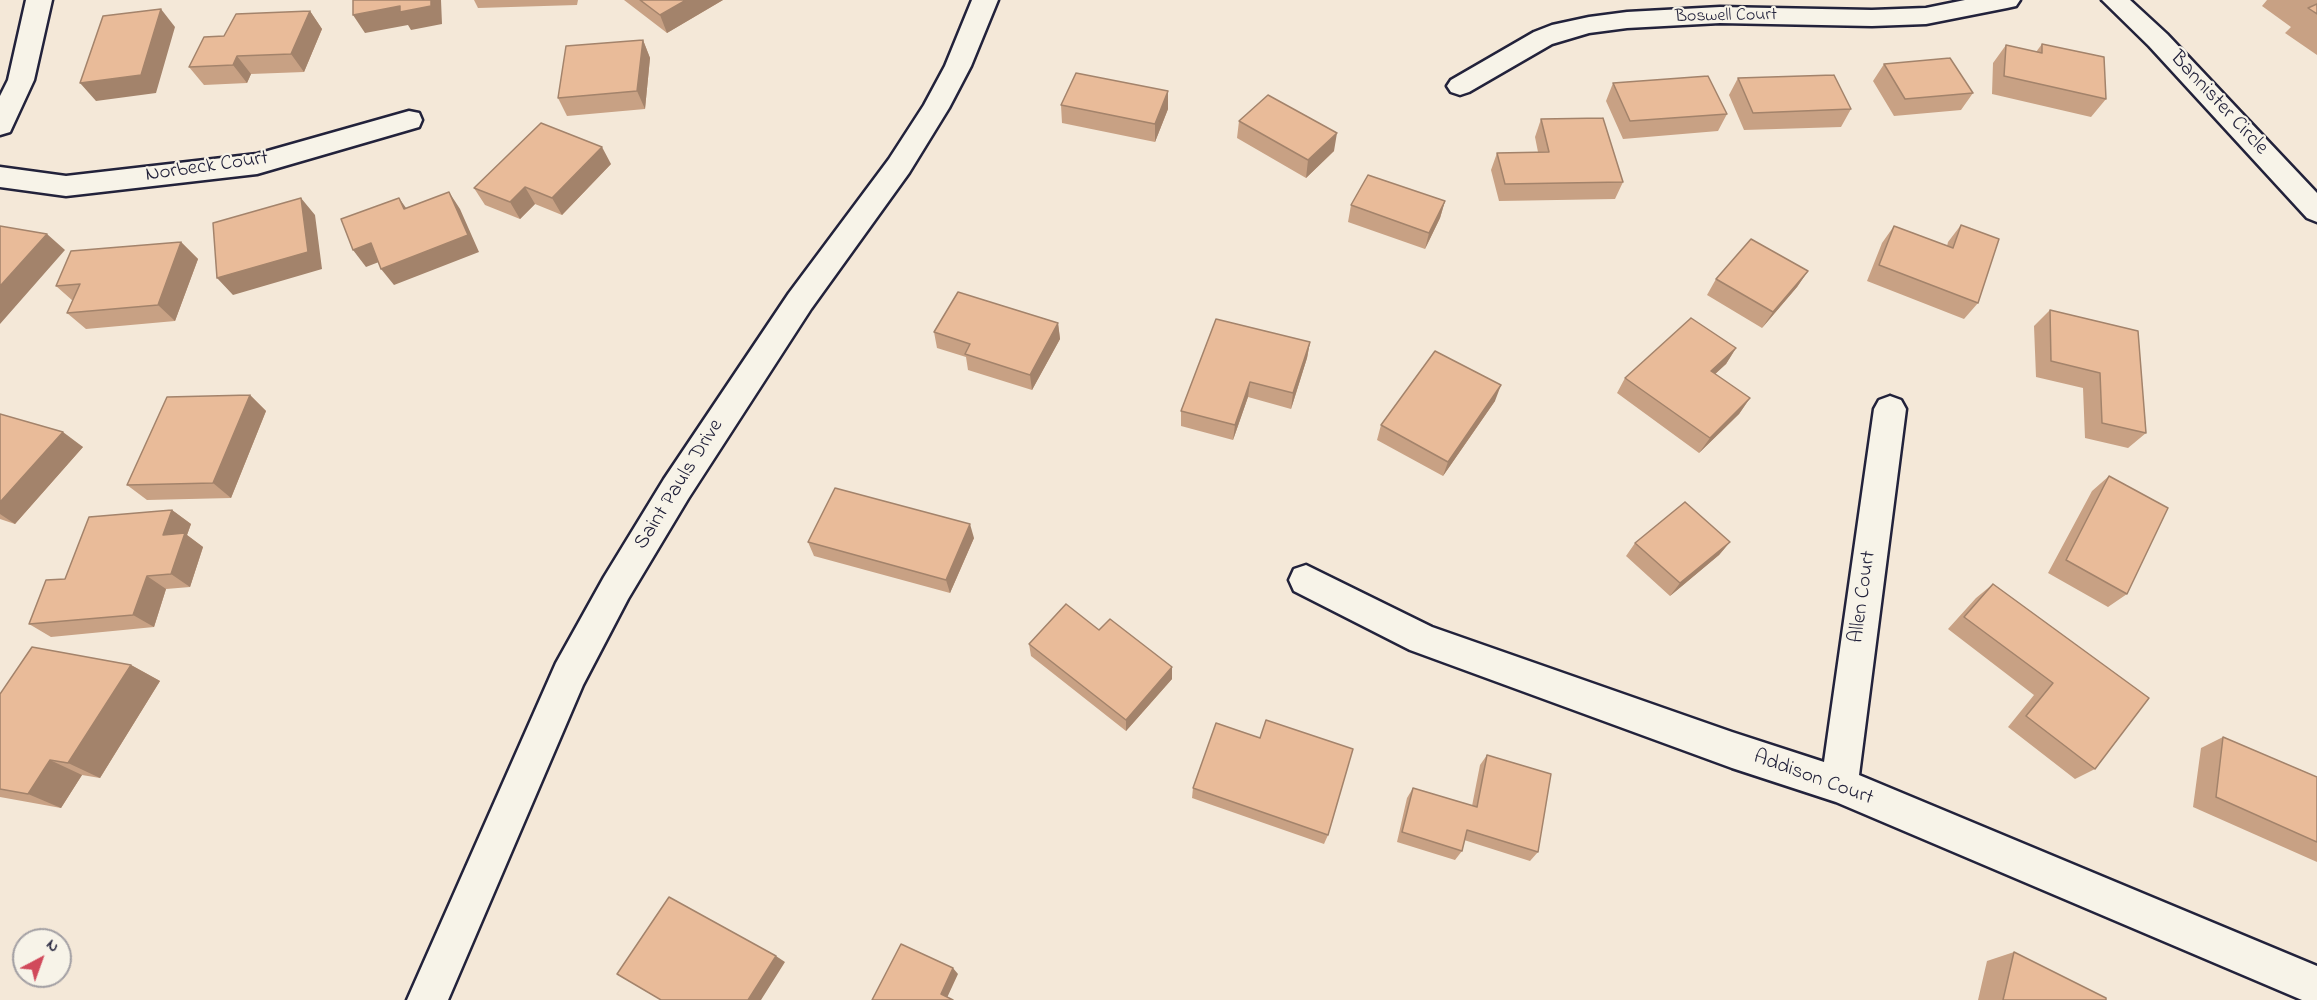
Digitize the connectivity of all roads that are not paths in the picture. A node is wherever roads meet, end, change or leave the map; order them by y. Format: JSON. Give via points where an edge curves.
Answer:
{"nodes":[{"id":1,"x":39,"y":0,"type":"edge"},
{"id":2,"x":985,"y":0,"type":"edge"},
{"id":3,"x":2007,"y":0,"type":"edge"},
{"id":4,"x":2115,"y":0,"type":"edge"},
{"id":5,"x":1460,"y":86,"type":"dead end"},
{"id":6,"x":409,"y":120,"type":"dead end"},
{"id":7,"x":0,"y":125,"type":"edge"},
{"id":8,"x":0,"y":177,"type":"edge"},
{"id":9,"x":2317,"y":211,"type":"edge"},
{"id":10,"x":1890,"y":409,"type":"dead end"},
{"id":11,"x":1306,"y":580,"type":"dead end"},
{"id":12,"x":1839,"y":785,"type":"junction"},
{"id":13,"x":2317,"y":986,"type":"edge"},
{"id":14,"x":427,"y":1000,"type":"edge"}],
"edges":[{"from":1,"to":7,"type":"street","via":[[21,80]]},
{"from":2,"to":14,"type":"street","name":"Saint Pauls Drive","via":[[958,66],[930,118],[800,301],[616,588],[569,675]]},
{"from":3,"to":5,"type":"street","name":"Boswell Court","via":[[1926,16],[1720,15],[1589,25],[1543,38]]},
{"from":4,"to":9,"type":"street","name":"Bannister Circle","via":[[2166,48]]},
{"from":6,"to":8,"type":"street","name":"Norbeck Court","via":[[257,164],[66,186]]},
{"from":10,"to":12,"type":"street","name":"Allen Court"},
{"from":11,"to":12,"type":"street","name":"Addison Court","via":[[1422,639]]},
{"from":12,"to":13,"type":"street","name":"Addison Court"}]}
